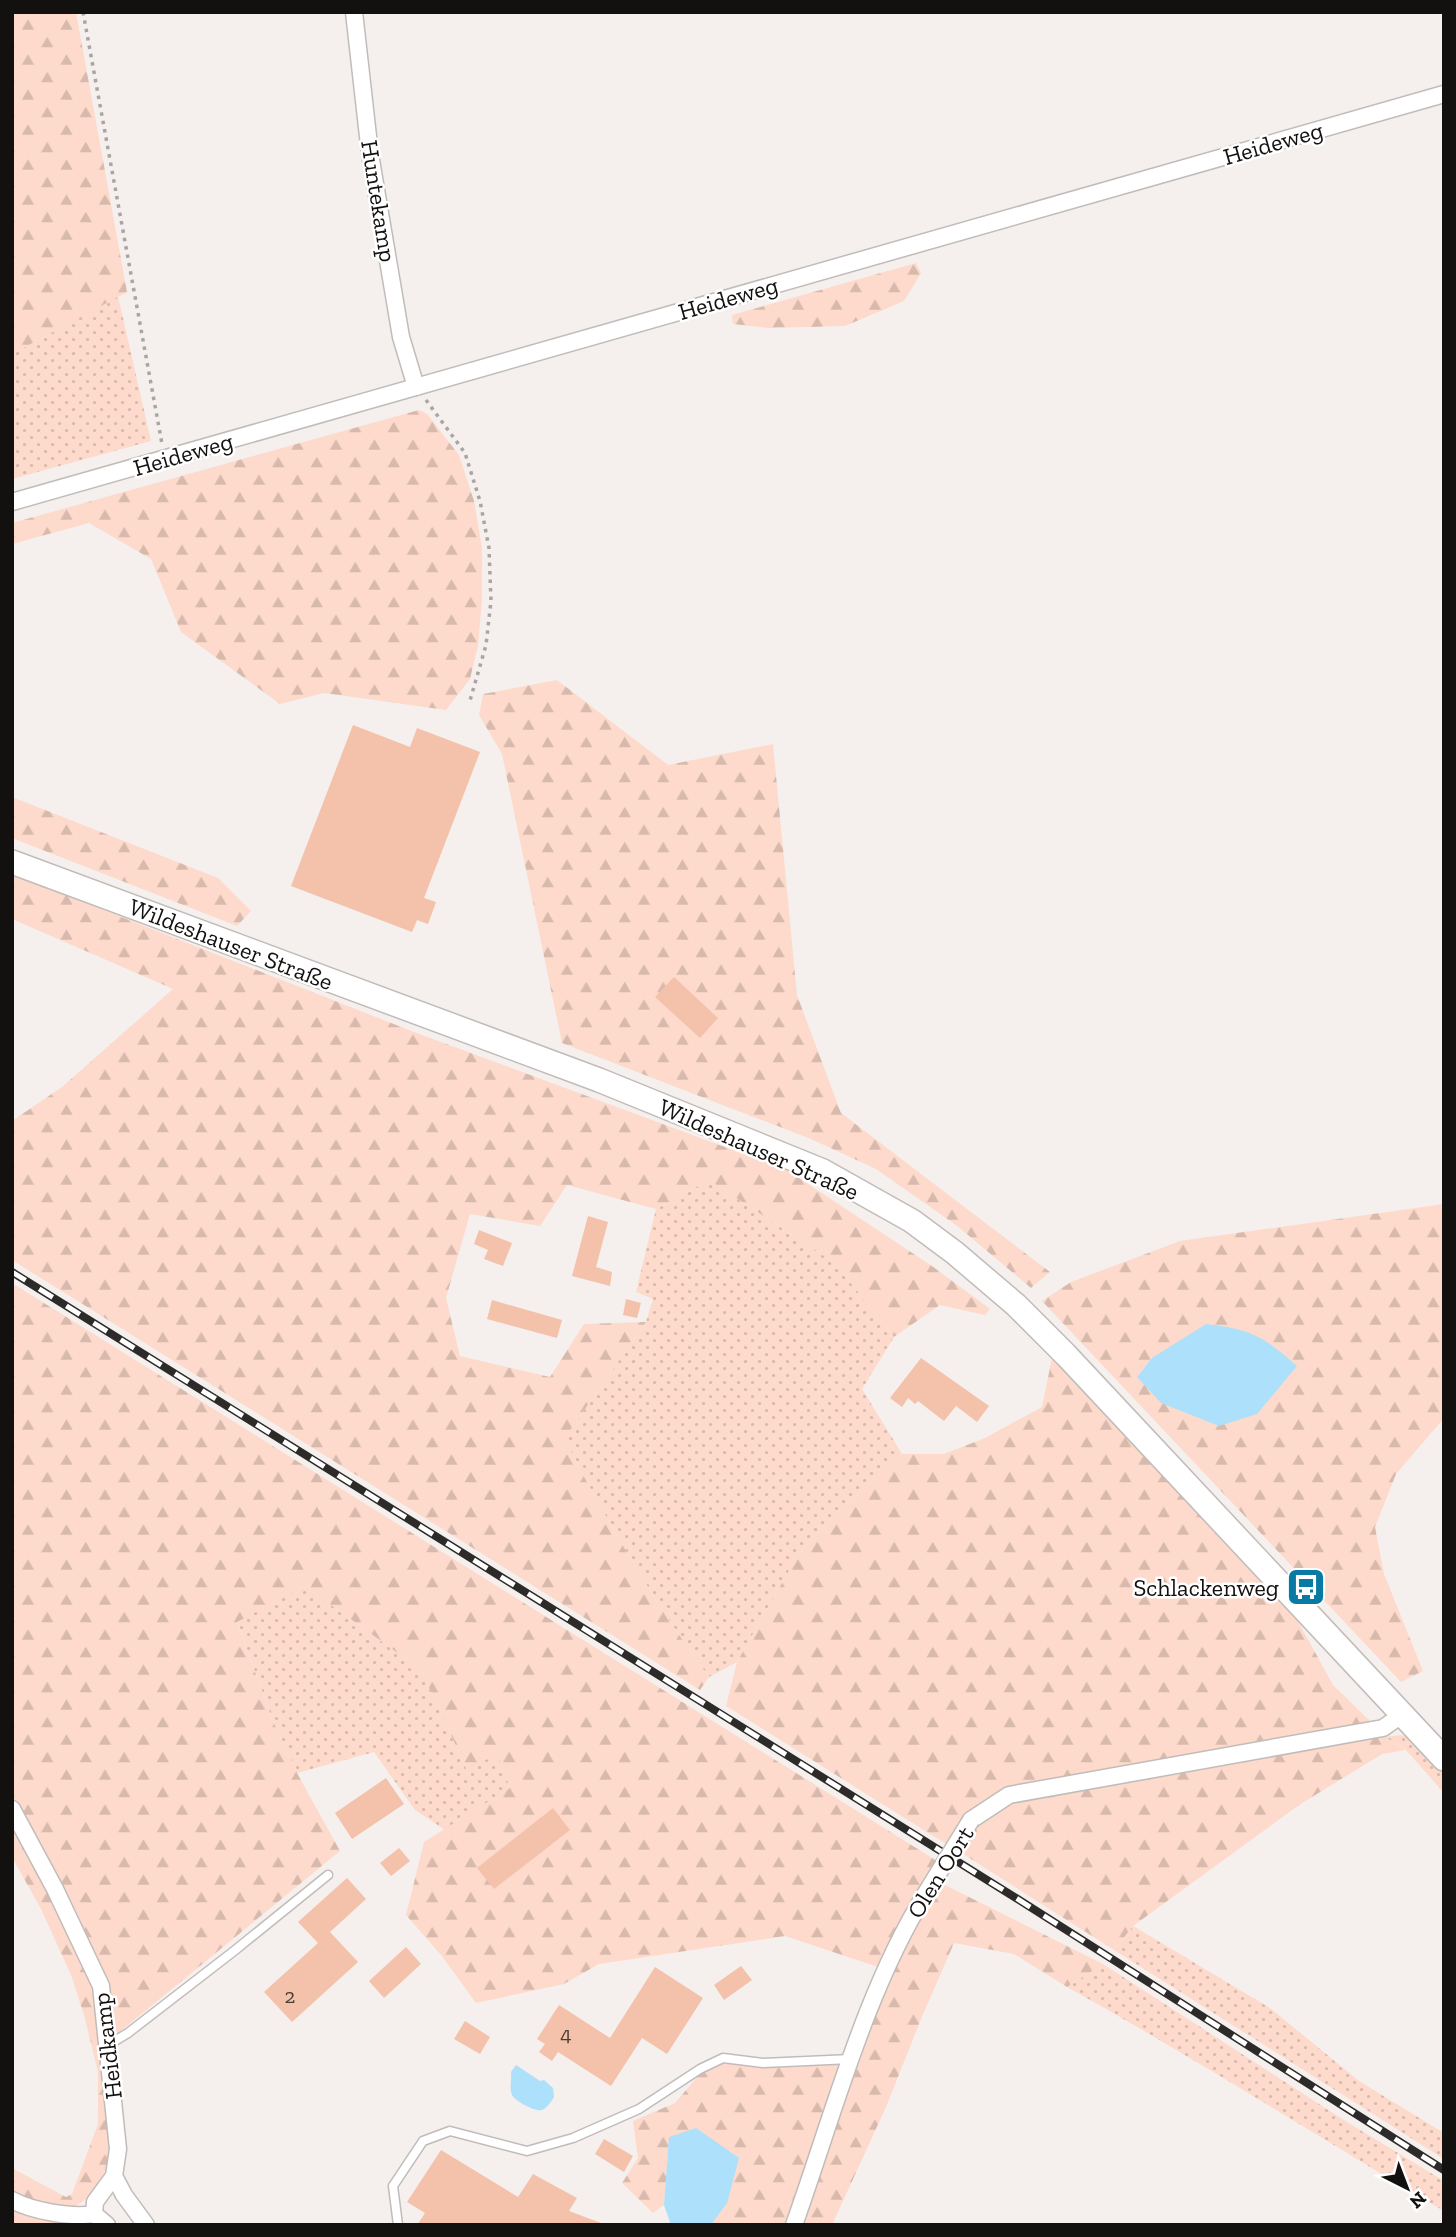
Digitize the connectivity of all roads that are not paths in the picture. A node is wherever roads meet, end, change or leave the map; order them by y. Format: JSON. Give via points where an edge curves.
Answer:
{"nodes":[{"id":1,"x":354,"y":12,"type":"edge"},
{"id":2,"x":1444,"y":94,"type":"edge"},
{"id":3,"x":416,"y":387,"type":"junction"},
{"id":4,"x":12,"y":502,"type":"edge"},
{"id":5,"x":12,"y":862,"type":"edge"},
{"id":6,"x":1403,"y":1714,"type":"junction"},
{"id":7,"x":1444,"y":1759,"type":"edge"},
{"id":8,"x":12,"y":1809,"type":"edge"},
{"id":9,"x":328,"y":1875,"type":"dead end"},
{"id":10,"x":108,"y":2045,"type":"junction"},
{"id":11,"x":851,"y":2059,"type":"junction"},
{"id":12,"x":114,"y":2176,"type":"junction"},
{"id":13,"x":12,"y":2200,"type":"edge"},
{"id":14,"x":94,"y":2214,"type":"junction"},
{"id":15,"x":107,"y":2225,"type":"edge"},
{"id":16,"x":146,"y":2225,"type":"edge"},
{"id":17,"x":398,"y":2225,"type":"edge"},
{"id":18,"x":794,"y":2225,"type":"edge"}],
"edges":[{"from":1,"to":3,"type":"street","name":"Huntekamp","via":[[372,167],[401,337]]},
{"from":2,"to":3,"type":"street","name":"Heideweg"},
{"from":3,"to":4,"type":"street","name":"Heideweg"},
{"from":5,"to":6,"type":"main road","name":"Wildeshauser Straße","via":[[599,1080],[823,1171],[912,1221],[1016,1305]]},
{"from":6,"to":7,"type":"main road","name":"Wildeshauser Straße"},
{"from":6,"to":11,"type":"street","name":"Olen Oort","bridge":true,"via":[[1383,1728],[1009,1795],[971,1820],[904,1928]]},
{"from":8,"to":10,"type":"street","name":"Heidkamp","via":[[101,1986]]},
{"from":9,"to":10,"type":"lane"},
{"from":10,"to":12,"type":"street","name":"Heidkamp","via":[[118,2148]]},
{"from":11,"to":17,"type":"lane","via":[[762,2063],[723,2058],[639,2109],[573,2138],[527,2151],[450,2131],[432,2137],[423,2141],[393,2186]]},
{"from":11,"to":18,"type":"street","name":"Olen Oort"},
{"from":12,"to":14,"type":"street","name":"Heidkamp","via":[[95,2202]]},
{"from":12,"to":16,"type":"street"},
{"from":13,"to":14,"type":"street","via":[[79,2216]]},
{"from":14,"to":15,"type":"street"}]}
